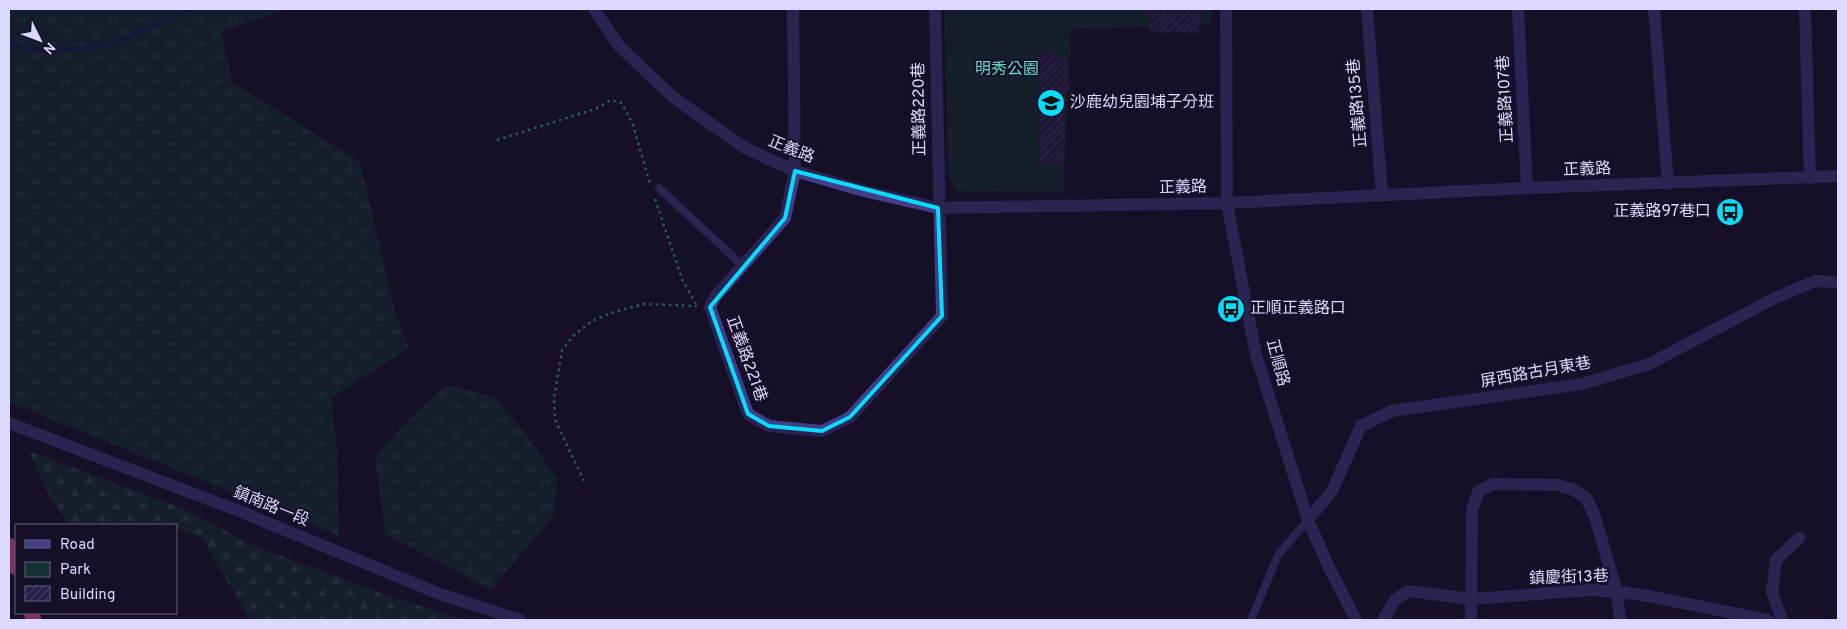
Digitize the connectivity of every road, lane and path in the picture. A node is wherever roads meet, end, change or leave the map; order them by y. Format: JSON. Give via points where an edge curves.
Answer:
{"nodes":[{"id":1,"x":594,"y":9,"type":"edge"},
{"id":2,"x":793,"y":9,"type":"edge"},
{"id":3,"x":935,"y":9,"type":"edge"},
{"id":4,"x":1226,"y":9,"type":"edge"},
{"id":5,"x":1367,"y":9,"type":"edge"},
{"id":6,"x":1518,"y":9,"type":"edge"},
{"id":7,"x":1654,"y":9,"type":"edge"},
{"id":8,"x":1805,"y":9,"type":"edge"},
{"id":9,"x":498,"y":140,"type":"dead end"},
{"id":10,"x":795,"y":171,"type":"junction"},
{"id":11,"x":1838,"y":176,"type":"edge"},
{"id":12,"x":1810,"y":178,"type":"junction"},
{"id":13,"x":1668,"y":184,"type":"junction"},
{"id":14,"x":655,"y":188,"type":"joint"},
{"id":15,"x":1526,"y":188,"type":"junction"},
{"id":16,"x":1382,"y":195,"type":"junction"},
{"id":17,"x":655,"y":197,"type":"dead end"},
{"id":18,"x":1227,"y":204,"type":"junction"},
{"id":19,"x":938,"y":208,"type":"junction"},
{"id":20,"x":743,"y":266,"type":"junction"},
{"id":21,"x":1838,"y":282,"type":"edge"},
{"id":22,"x":696,"y":306,"type":"junction"},
{"id":23,"x":710,"y":307,"type":"junction"},
{"id":24,"x":9,"y":423,"type":"edge"},
{"id":25,"x":584,"y":481,"type":"dead end"},
{"id":26,"x":1308,"y":520,"type":"junction"},
{"id":27,"x":1799,"y":538,"type":"dead end"},
{"id":28,"x":9,"y":545,"type":"edge"},
{"id":29,"x":15,"y":565,"type":"edge"},
{"id":30,"x":1617,"y":592,"type":"junction"},
{"id":31,"x":1472,"y":599,"type":"junction"},
{"id":32,"x":520,"y":620,"type":"edge"},
{"id":33,"x":1251,"y":620,"type":"edge"},
{"id":34,"x":1356,"y":620,"type":"edge"},
{"id":35,"x":1383,"y":620,"type":"edge"},
{"id":36,"x":1471,"y":620,"type":"edge"},
{"id":37,"x":1620,"y":620,"type":"edge"},
{"id":38,"x":1768,"y":620,"type":"edge"},
{"id":39,"x":1782,"y":620,"type":"edge"}],
"edges":[{"from":1,"to":10,"type":"street","name":"正義路","via":[[619,46],[673,97],[745,148]]},
{"from":2,"to":10,"type":"street","name":"正義路221巷"},
{"from":3,"to":19,"type":"street","name":"正義路220巷"},
{"from":4,"to":18,"type":"street","name":"正順路"},
{"from":5,"to":16,"type":"street","name":"正義路135巷"},
{"from":6,"to":15,"type":"street","name":"正義路107巷"},
{"from":7,"to":13,"type":"street"},
{"from":8,"to":12,"type":"street"},
{"from":9,"to":14,"type":"path","via":[[595,109],[611,100],[622,103]]},
{"from":10,"to":19,"type":"street","name":"正義路","via":[[864,192]]},
{"from":10,"to":20,"type":"street","name":"正義路221巷","via":[[785,218]]},
{"from":11,"to":12,"type":"street","name":"正義路"},
{"from":12,"to":13,"type":"street","name":"正義路"},
{"from":13,"to":15,"type":"street","name":"正義路"},
{"from":14,"to":20,"type":"lane"},
{"from":15,"to":16,"type":"street","name":"正義路"},
{"from":16,"to":18,"type":"street","name":"正義路"},
{"from":17,"to":22,"type":"path","via":[[682,279]]},
{"from":18,"to":19,"type":"street","name":"正義路"},
{"from":18,"to":26,"type":"street","name":"正順路","via":[[1256,355]]},
{"from":19,"to":23,"type":"street","name":"正義路221巷","via":[[942,316],[850,417],[822,432],[769,426],[748,414]]},
{"from":20,"to":23,"type":"street","name":"正義路221巷"},
{"from":21,"to":26,"type":"street","name":"屏西路古月東巷","via":[[1815,281],[1775,298],[1649,364],[1582,384],[1392,411],[1362,426],[1332,491]]},
{"from":22,"to":23,"type":"path"},
{"from":22,"to":25,"type":"path","via":[[644,304],[614,312],[592,321],[562,350],[554,398],[555,420]]},
{"from":24,"to":32,"type":"street","name":"鎮南路一段","via":[[239,511],[440,594]]},
{"from":26,"to":33,"type":"lane","via":[[1278,554]]},
{"from":26,"to":34,"type":"street","name":"正順路"},
{"from":27,"to":39,"type":"street","via":[[1776,560],[1772,592]]},
{"from":28,"to":29,"type":"highway"},
{"from":30,"to":31,"type":"street","name":"鎮慶街13巷","via":[[1591,590]]},
{"from":30,"to":31,"type":"street","via":[[1594,514],[1586,498],[1558,485],[1492,484],[1478,492],[1472,510]]},
{"from":30,"to":37,"type":"street"},
{"from":30,"to":38,"type":"street","name":"鎮慶街13巷","via":[[1643,594]]},
{"from":31,"to":35,"type":"street","name":"鎮慶街13巷","via":[[1408,591],[1395,600]]},
{"from":31,"to":36,"type":"street"}]}
